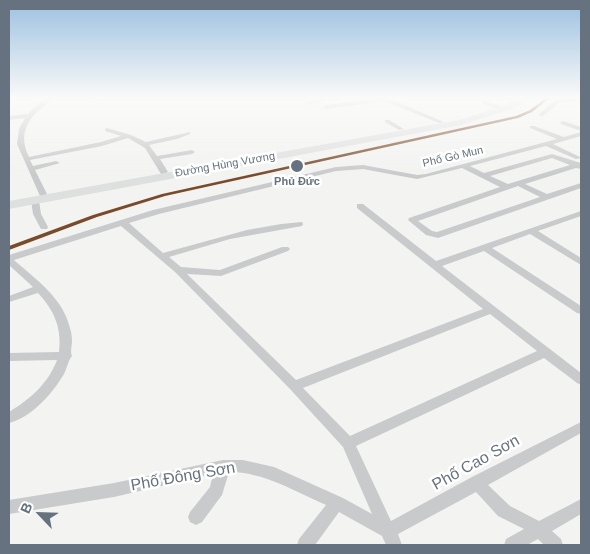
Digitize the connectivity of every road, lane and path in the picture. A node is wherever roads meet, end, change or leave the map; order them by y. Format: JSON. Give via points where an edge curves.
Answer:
{"nodes":[{"id":1,"x":27,"y":124,"type":"edge"},
{"id":2,"x":391,"y":124,"type":"edge"},
{"id":3,"x":430,"y":124,"type":"edge"},
{"id":4,"x":451,"y":124,"type":"edge"},
{"id":5,"x":566,"y":124,"type":"edge"},
{"id":6,"x":532,"y":127,"type":"dead end"},
{"id":7,"x":401,"y":129,"type":"junction"},
{"id":8,"x":581,"y":129,"type":"edge"},
{"id":9,"x":107,"y":130,"type":"dead end"},
{"id":10,"x":188,"y":133,"type":"dead end"},
{"id":11,"x":581,"y":134,"type":"edge"},
{"id":12,"x":128,"y":136,"type":"junction"},
{"id":13,"x":564,"y":139,"type":"junction"},
{"id":14,"x":146,"y":144,"type":"junction"},
{"id":15,"x":548,"y":144,"type":"junction"},
{"id":16,"x":192,"y":152,"type":"dead end"},
{"id":17,"x":156,"y":158,"type":"junction"},
{"id":18,"x":27,"y":159,"type":"junction"},
{"id":19,"x":56,"y":163,"type":"dead end"},
{"id":20,"x":580,"y":164,"type":"edge"},
{"id":21,"x":465,"y":167,"type":"junction"},
{"id":22,"x":32,"y":168,"type":"junction"},
{"id":23,"x":164,"y":172,"type":"junction"},
{"id":24,"x":483,"y":176,"type":"junction"},
{"id":25,"x":519,"y":184,"type":"junction"},
{"id":26,"x":581,"y":186,"type":"edge"},
{"id":27,"x":507,"y":187,"type":"junction"},
{"id":28,"x":39,"y":197,"type":"junction"},
{"id":29,"x":547,"y":197,"type":"junction"},
{"id":30,"x":9,"y":200,"type":"edge"},
{"id":31,"x":9,"y":206,"type":"edge"},
{"id":32,"x":360,"y":206,"type":"dead end"},
{"id":33,"x":579,"y":216,"type":"edge"},
{"id":34,"x":122,"y":222,"type":"junction"},
{"id":35,"x":299,"y":224,"type":"dead end"},
{"id":36,"x":44,"y":227,"type":"dead end"},
{"id":37,"x":531,"y":231,"type":"junction"},
{"id":38,"x":486,"y":248,"type":"junction"},
{"id":39,"x":285,"y":249,"type":"dead end"},
{"id":40,"x":162,"y":256,"type":"junction"},
{"id":41,"x":9,"y":259,"type":"edge"},
{"id":42,"x":581,"y":262,"type":"edge"},
{"id":43,"x":435,"y":265,"type":"junction"},
{"id":44,"x":178,"y":270,"type":"junction"},
{"id":45,"x":38,"y":289,"type":"junction"},
{"id":46,"x":9,"y":299,"type":"edge"},
{"id":47,"x":490,"y":310,"type":"junction"},
{"id":48,"x":581,"y":311,"type":"edge"},
{"id":49,"x":546,"y":352,"type":"junction"},
{"id":50,"x":66,"y":356,"type":"junction"},
{"id":51,"x":9,"y":357,"type":"edge"},
{"id":52,"x":581,"y":380,"type":"edge"},
{"id":53,"x":294,"y":386,"type":"junction"},
{"id":54,"x":9,"y":418,"type":"edge"},
{"id":55,"x":581,"y":427,"type":"edge"},
{"id":56,"x":348,"y":443,"type":"junction"},
{"id":57,"x":223,"y":466,"type":"junction"},
{"id":58,"x":477,"y":482,"type":"junction"},
{"id":59,"x":337,"y":503,"type":"junction"},
{"id":60,"x":581,"y":506,"type":"edge"},
{"id":61,"x":9,"y":507,"type":"edge"},
{"id":62,"x":196,"y":517,"type":"dead end"},
{"id":63,"x":539,"y":529,"type":"junction"},
{"id":64,"x":391,"y":538,"type":"edge"},
{"id":65,"x":306,"y":545,"type":"edge"},
{"id":66,"x":512,"y":545,"type":"edge"},
{"id":67,"x":555,"y":545,"type":"edge"}],
"edges":[{"from":1,"to":18,"type":"street","via":[[20,145]]},
{"from":2,"to":7,"type":"street"},
{"from":3,"to":7,"type":"highway","name":"Đường Hùng Vương"},
{"from":4,"to":28,"type":"highway","name":"Đường Hùng Vương"},
{"from":5,"to":8,"type":"street"},
{"from":6,"to":13,"type":"street"},
{"from":7,"to":23,"type":"highway","name":"Đường Hùng Vương"},
{"from":9,"to":12,"type":"street"},
{"from":10,"to":14,"type":"street"},
{"from":11,"to":13,"type":"street","name":"Phố Gò Mun"},
{"from":12,"to":14,"type":"street"},
{"from":12,"to":18,"type":"street"},
{"from":13,"to":15,"type":"street","name":"Phố Gò Mun"},
{"from":14,"to":17,"type":"street"},
{"from":15,"to":20,"type":"street"},
{"from":15,"to":21,"type":"street","name":"Phố Gò Mun"},
{"from":16,"to":17,"type":"street"},
{"from":17,"to":23,"type":"street"},
{"from":18,"to":22,"type":"street"},
{"from":19,"to":22,"type":"street"},
{"from":20,"to":24,"type":"street","via":[[552,156]]},
{"from":20,"to":25,"type":"street"},
{"from":21,"to":24,"type":"street"},
{"from":21,"to":34,"type":"street","name":"Phố Gò Mun","via":[[421,177],[349,166]]},
{"from":22,"to":28,"type":"street"},
{"from":23,"to":28,"type":"highway","name":"Đường Hùng Vương"},
{"from":24,"to":27,"type":"street"},
{"from":25,"to":27,"type":"street"},
{"from":25,"to":29,"type":"street"},
{"from":26,"to":29,"type":"street"},
{"from":27,"to":29,"type":"street","via":[[412,220],[429,233],[438,235]]},
{"from":28,"to":30,"type":"highway","name":"Đường Hùng Vương"},
{"from":28,"to":31,"type":"highway","name":"Đường Hùng Vương"},
{"from":28,"to":36,"type":"street","via":[[37,214]]},
{"from":32,"to":43,"type":"street"},
{"from":33,"to":37,"type":"street"},
{"from":34,"to":40,"type":"street"},
{"from":34,"to":41,"type":"street","name":"Phố Gò Mun"},
{"from":35,"to":40,"type":"street","via":[[247,232]]},
{"from":37,"to":38,"type":"street"},
{"from":37,"to":42,"type":"street"},
{"from":38,"to":43,"type":"street"},
{"from":38,"to":48,"type":"street"},
{"from":39,"to":44,"type":"street","via":[[221,273]]},
{"from":40,"to":44,"type":"street"},
{"from":41,"to":45,"type":"street"},
{"from":43,"to":47,"type":"street"},
{"from":44,"to":53,"type":"street"},
{"from":45,"to":46,"type":"street"},
{"from":45,"to":50,"type":"street","via":[[55,306],[64,326]]},
{"from":47,"to":49,"type":"street"},
{"from":47,"to":53,"type":"street"},
{"from":49,"to":52,"type":"street"},
{"from":49,"to":56,"type":"street"},
{"from":50,"to":51,"type":"street"},
{"from":50,"to":54,"type":"street","via":[[53,384],[24,411]]},
{"from":53,"to":56,"type":"street"},
{"from":55,"to":58,"type":"street","name":"Phố Cao Sơn"},
{"from":56,"to":64,"type":"street"},
{"from":57,"to":59,"type":"street","name":"Phố Đông Sơn","via":[[243,466],[269,472]]},
{"from":57,"to":61,"type":"street","name":"Phố Đông Sơn","via":[[114,490]]},
{"from":57,"to":62,"type":"street","via":[[217,490]]},
{"from":58,"to":63,"type":"street","via":[[504,511]]},
{"from":58,"to":64,"type":"street","name":"Phố Cao Sơn"},
{"from":59,"to":64,"type":"street","name":"Phố Đông Sơn"},
{"from":59,"to":65,"type":"street"},
{"from":60,"to":63,"type":"street"},
{"from":63,"to":66,"type":"street"},
{"from":63,"to":67,"type":"street"}]}
